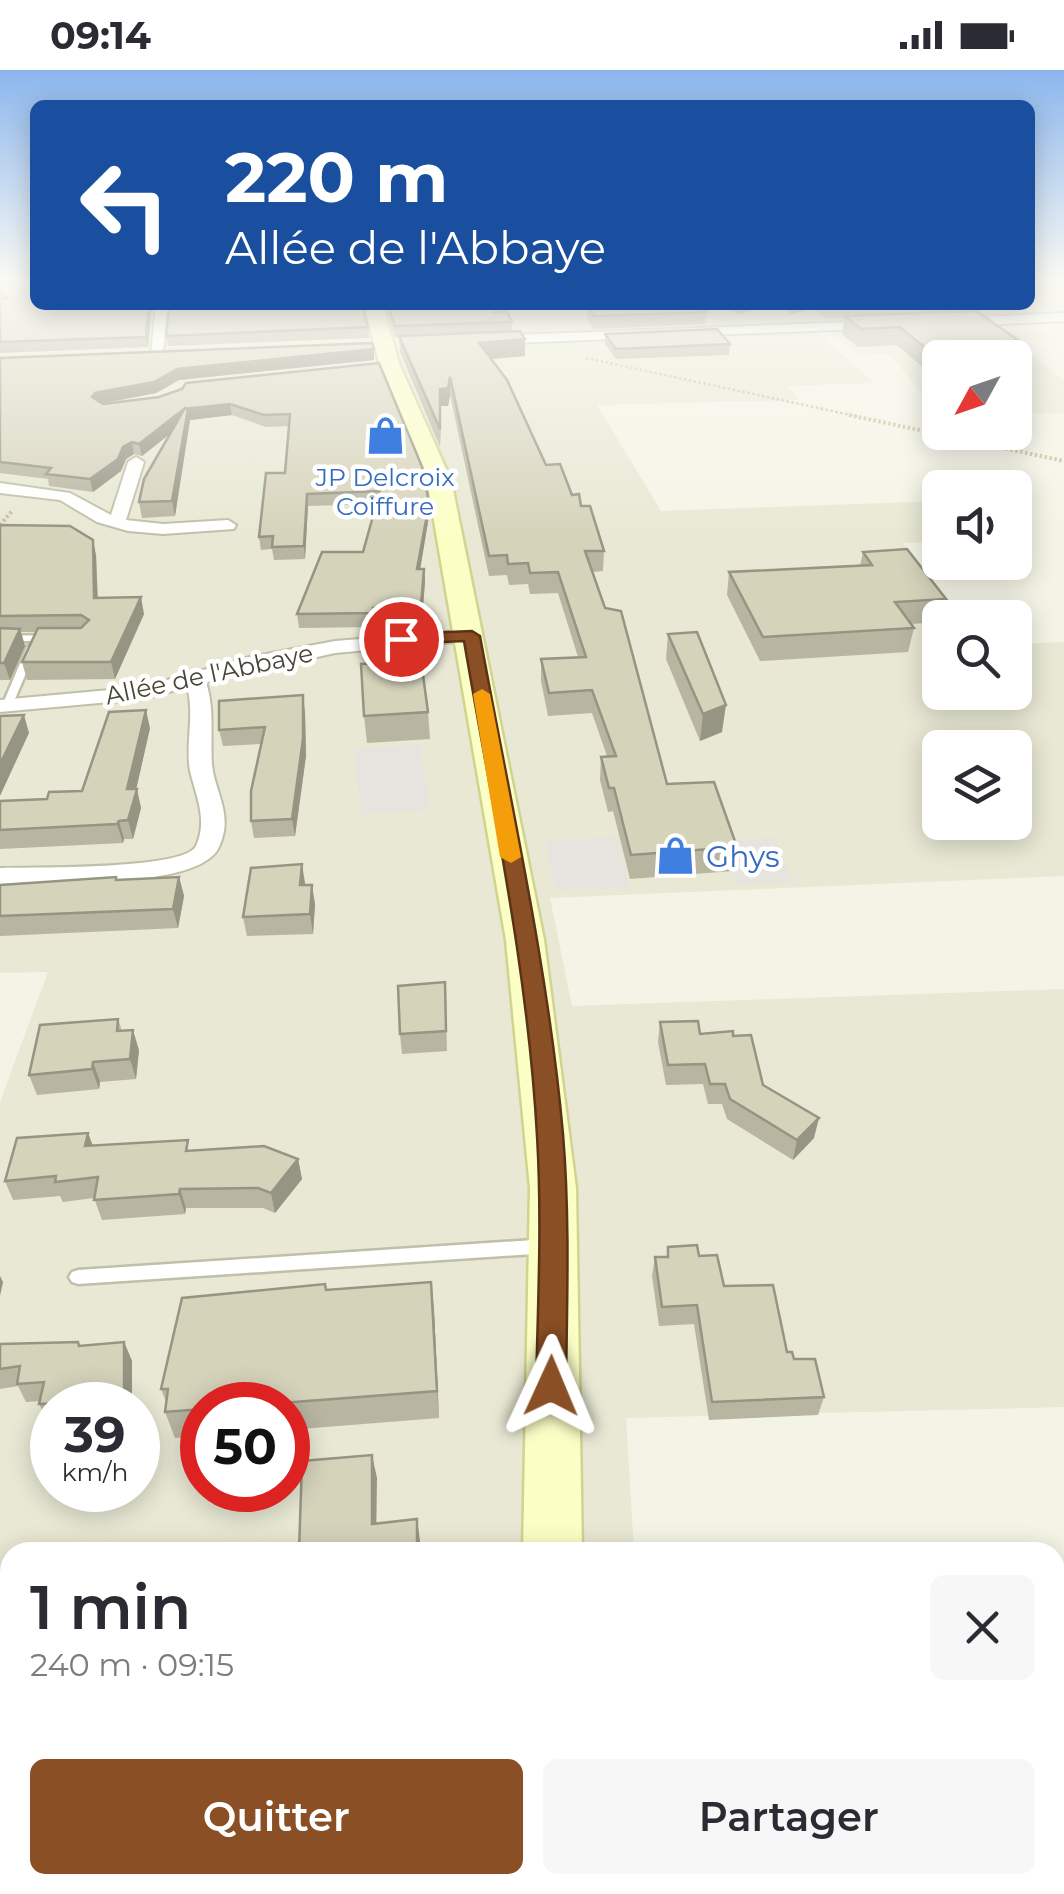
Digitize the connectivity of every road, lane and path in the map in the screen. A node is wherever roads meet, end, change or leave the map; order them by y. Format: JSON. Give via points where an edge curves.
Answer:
{"nodes":[{"id":1,"x":388,"y":367,"type":"edge"},
{"id":2,"x":618,"y":367,"type":"edge"},
{"id":3,"x":1064,"y":461,"type":"edge"},
{"id":4,"x":136,"y":462,"type":"dead end"},
{"id":5,"x":0,"y":488,"type":"edge"},
{"id":6,"x":117,"y":523,"type":"junction"},
{"id":7,"x":228,"y":524,"type":"dead end"},
{"id":8,"x":472,"y":636,"type":"junction"},
{"id":9,"x":0,"y":638,"type":"edge"},
{"id":10,"x":37,"y":638,"type":"junction"},
{"id":11,"x":69,"y":638,"type":"edge"},
{"id":12,"x":195,"y":679,"type":"junction"},
{"id":13,"x":3,"y":706,"type":"edge"},
{"id":14,"x":0,"y":876,"type":"edge"},
{"id":15,"x":554,"y":1246,"type":"junction"},
{"id":16,"x":78,"y":1277,"type":"dead end"},
{"id":17,"x":553,"y":1542,"type":"edge"}],
"edges":[{"from":1,"to":8,"type":"main road","via":[[439,480]]},
{"from":2,"to":3,"type":"path"},
{"from":4,"to":6,"type":"street"},
{"from":5,"to":6,"type":"street","via":[[64,496]]},
{"from":6,"to":7,"type":"street","via":[[150,529]]},
{"from":8,"to":12,"type":"street","name":"Allée de l'Abbaye","via":[[335,647]]},
{"from":8,"to":15,"type":"main road","via":[[532,987],[550,1134]]},
{"from":9,"to":10,"type":"lane"},
{"from":10,"to":11,"type":"lane"},
{"from":10,"to":13,"type":"lane","name":"Allée de l'Abbaye"},
{"from":12,"to":13,"type":"street","name":"Allée de l'Abbaye","via":[[122,696]]},
{"from":12,"to":14,"type":"street","via":[[202,703],[200,760],[213,810],[201,856],[166,869]]},
{"from":15,"to":16,"type":"lane"},
{"from":15,"to":17,"type":"main road"}]}
